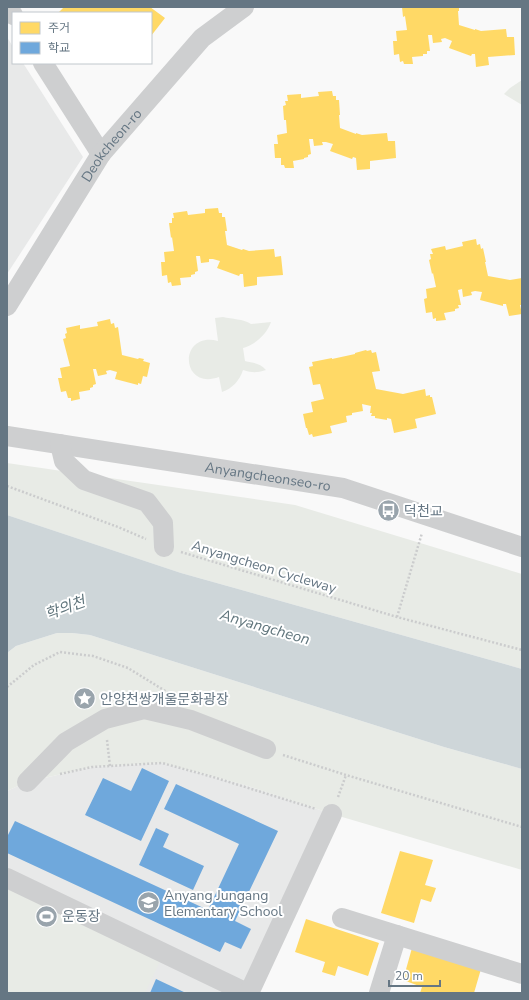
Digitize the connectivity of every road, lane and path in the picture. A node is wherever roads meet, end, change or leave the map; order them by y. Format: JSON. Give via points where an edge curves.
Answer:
{"nodes":[{"id":1,"x":244,"y":7,"type":"edge"},
{"id":2,"x":45,"y":64,"type":"edge"},
{"id":3,"x":101,"y":154,"type":"junction"},
{"id":4,"x":7,"y":306,"type":"edge"},
{"id":5,"x":7,"y":436,"type":"edge"},
{"id":6,"x":60,"y":444,"type":"junction"},
{"id":7,"x":7,"y":486,"type":"edge"},
{"id":8,"x":427,"y":516,"type":"junction"},
{"id":9,"x":164,"y":547,"type":"junction"},
{"id":10,"x":522,"y":547,"type":"edge"},
{"id":11,"x":397,"y":617,"type":"junction"},
{"id":12,"x":522,"y":650,"type":"edge"},
{"id":13,"x":105,"y":719,"type":"junction"},
{"id":14,"x":266,"y":749,"type":"dead end"},
{"id":15,"x":110,"y":766,"type":"junction"},
{"id":16,"x":56,"y":775,"type":"dead end"},
{"id":17,"x":346,"y":775,"type":"dead end"},
{"id":18,"x":27,"y":782,"type":"dead end"},
{"id":19,"x":332,"y":814,"type":"junction"},
{"id":20,"x":7,"y":878,"type":"edge"},
{"id":21,"x":342,"y":918,"type":"dead end"},
{"id":22,"x":398,"y":935,"type":"junction"},
{"id":23,"x":522,"y":974,"type":"edge"},
{"id":24,"x":248,"y":993,"type":"edge"},
{"id":25,"x":379,"y":993,"type":"edge"}],
"edges":[{"from":1,"to":3,"type":"street","name":"Deokcheon-ro","via":[[202,38]]},
{"from":2,"to":3,"type":"street"},
{"from":3,"to":4,"type":"street","name":"Deokcheon-ro"},
{"from":5,"to":6,"type":"street","name":"Anyangcheonseo-ro"},
{"from":6,"to":8,"type":"street","name":"Anyangcheonseo-ro","via":[[343,488]]},
{"from":6,"to":9,"type":"street","via":[[64,461],[84,480],[147,502],[163,523]]},
{"from":7,"to":9,"type":"path","name":"Anyangcheon Cycleway"},
{"from":8,"to":10,"type":"street","name":"Anyangcheonseo-ro"},
{"from":8,"to":11,"type":"path"},
{"from":9,"to":11,"type":"path","name":"Anyangcheon Cycleway"},
{"from":11,"to":12,"type":"path","name":"Anyangcheon Cycleway"},
{"from":13,"to":14,"type":"street","via":[[144,709],[191,720]]},
{"from":13,"to":15,"type":"path"},
{"from":13,"to":18,"type":"street","via":[[66,742]]},
{"from":15,"to":16,"type":"path"},
{"from":15,"to":19,"type":"path","via":[[162,763]]},
{"from":17,"to":19,"type":"path"},
{"from":19,"to":24,"type":"street"},
{"from":20,"to":24,"type":"street"},
{"from":21,"to":22,"type":"street"},
{"from":22,"to":23,"type":"street"},
{"from":22,"to":25,"type":"street"}]}
